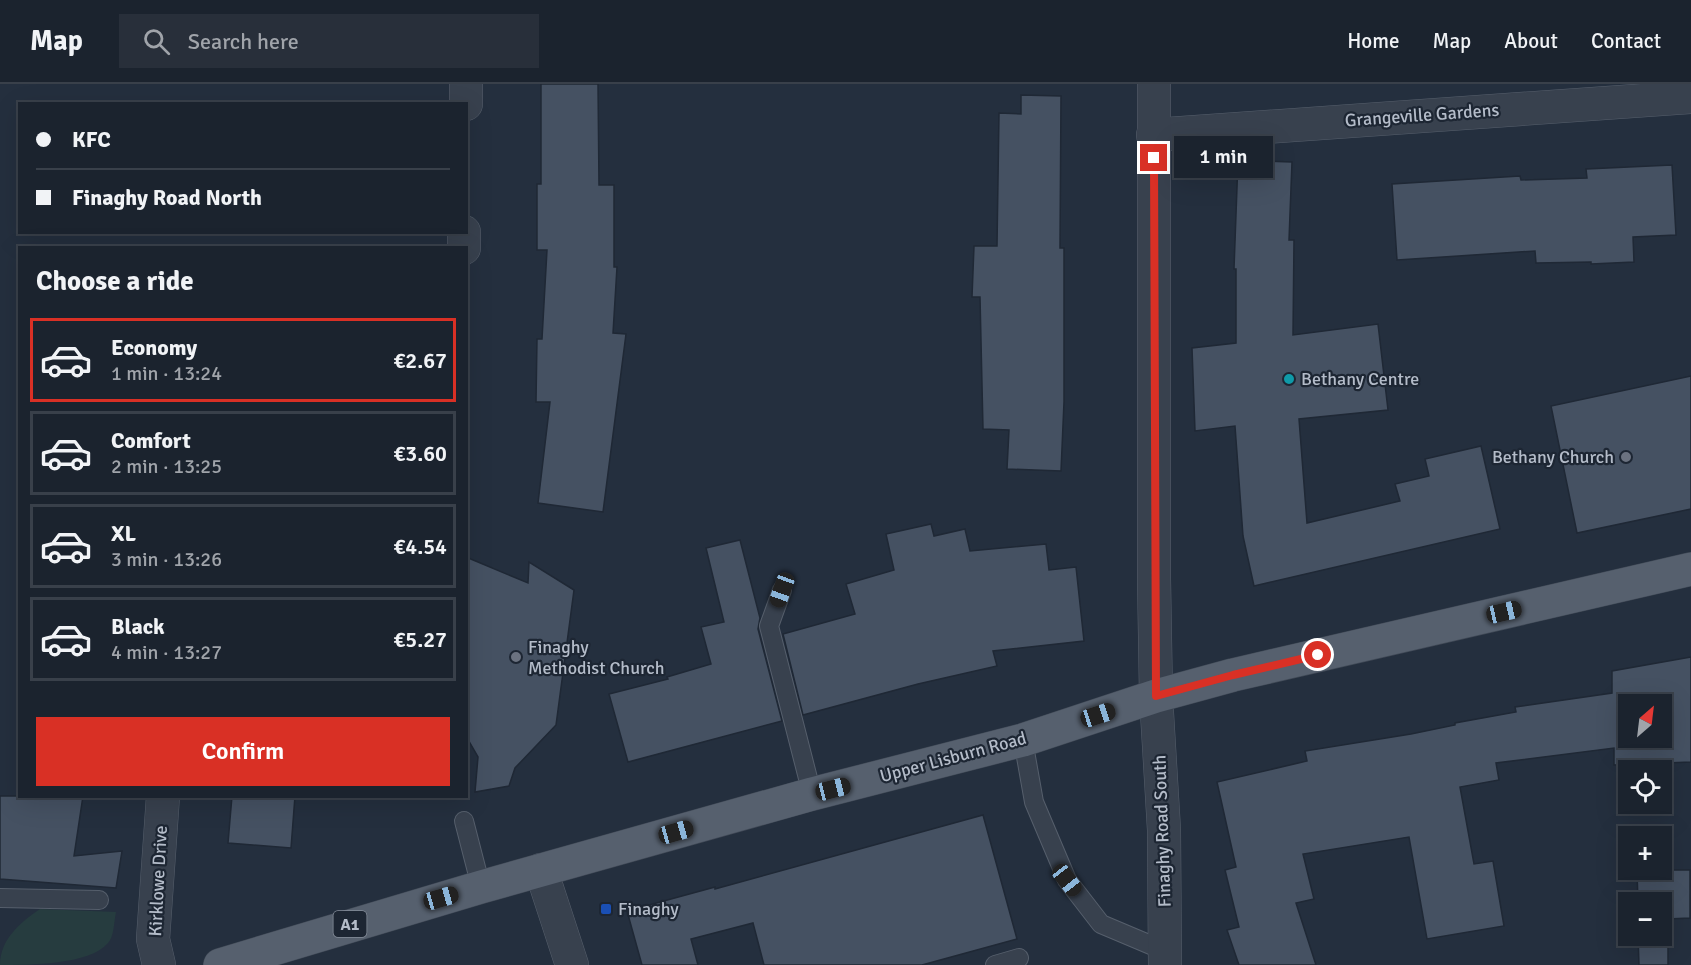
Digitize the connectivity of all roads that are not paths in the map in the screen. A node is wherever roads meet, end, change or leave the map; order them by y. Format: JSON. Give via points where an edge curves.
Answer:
{"nodes":[{"id":1,"x":466,"y":84,"type":"edge"},
{"id":2,"x":1154,"y":84,"type":"edge"},
{"id":3,"x":1691,"y":97,"type":"edge"},
{"id":4,"x":466,"y":102,"type":"edge"},
{"id":5,"x":1153,"y":135,"type":"junction"},
{"id":6,"x":1691,"y":569,"type":"edge"},
{"id":7,"x":782,"y":590,"type":"dead end"},
{"id":8,"x":1156,"y":696,"type":"junction"},
{"id":9,"x":1023,"y":740,"type":"junction"},
{"id":10,"x":812,"y":794,"type":"junction"},
{"id":11,"x":163,"y":798,"type":"edge"},
{"id":12,"x":464,"y":821,"type":"dead end"},
{"id":13,"x":541,"y":870,"type":"junction"},
{"id":14,"x":481,"y":887,"type":"junction"},
{"id":15,"x":0,"y":898,"type":"edge"},
{"id":16,"x":99,"y":900,"type":"dead end"},
{"id":17,"x":1019,"y":958,"type":"dead end"},
{"id":18,"x":1165,"y":958,"type":"edge"},
{"id":19,"x":159,"y":965,"type":"edge"},
{"id":20,"x":220,"y":965,"type":"edge"},
{"id":21,"x":572,"y":965,"type":"edge"},
{"id":22,"x":995,"y":965,"type":"edge"}],
"edges":[{"from":1,"to":4,"type":"street"},
{"from":2,"to":5,"type":"street","name":"Finaghy Road South"},
{"from":3,"to":5,"type":"street","name":"Grangeville Gardens"},
{"from":5,"to":8,"type":"street","name":"Finaghy Road South"},
{"from":6,"to":8,"type":"main road","name":"Upper Lisburn Road","number":"A1"},
{"from":7,"to":10,"type":"lane","via":[[769,626]]},
{"from":8,"to":9,"type":"main road","name":"Upper Lisburn Road","number":"A1"},
{"from":8,"to":18,"type":"street","name":"Finaghy Road South","via":[[1164,830]]},
{"from":9,"to":10,"type":"main road","name":"Upper Lisburn Road","number":"A1"},
{"from":9,"to":18,"type":"lane","via":[[1034,802],[1067,880],[1101,924]]},
{"from":10,"to":13,"type":"main road","name":"Upper Lisburn Road","number":"A1"},
{"from":11,"to":19,"type":"street","name":"Kirklowe Drive","via":[[153,939]]},
{"from":12,"to":14,"type":"lane"},
{"from":13,"to":14,"type":"main road","name":"Upper Lisburn Road","number":"A1"},
{"from":13,"to":21,"type":"street"},
{"from":14,"to":20,"type":"main road","name":"Upper Lisburn Road","number":"A1"},
{"from":15,"to":16,"type":"lane"},
{"from":17,"to":22,"type":"lane"}]}
